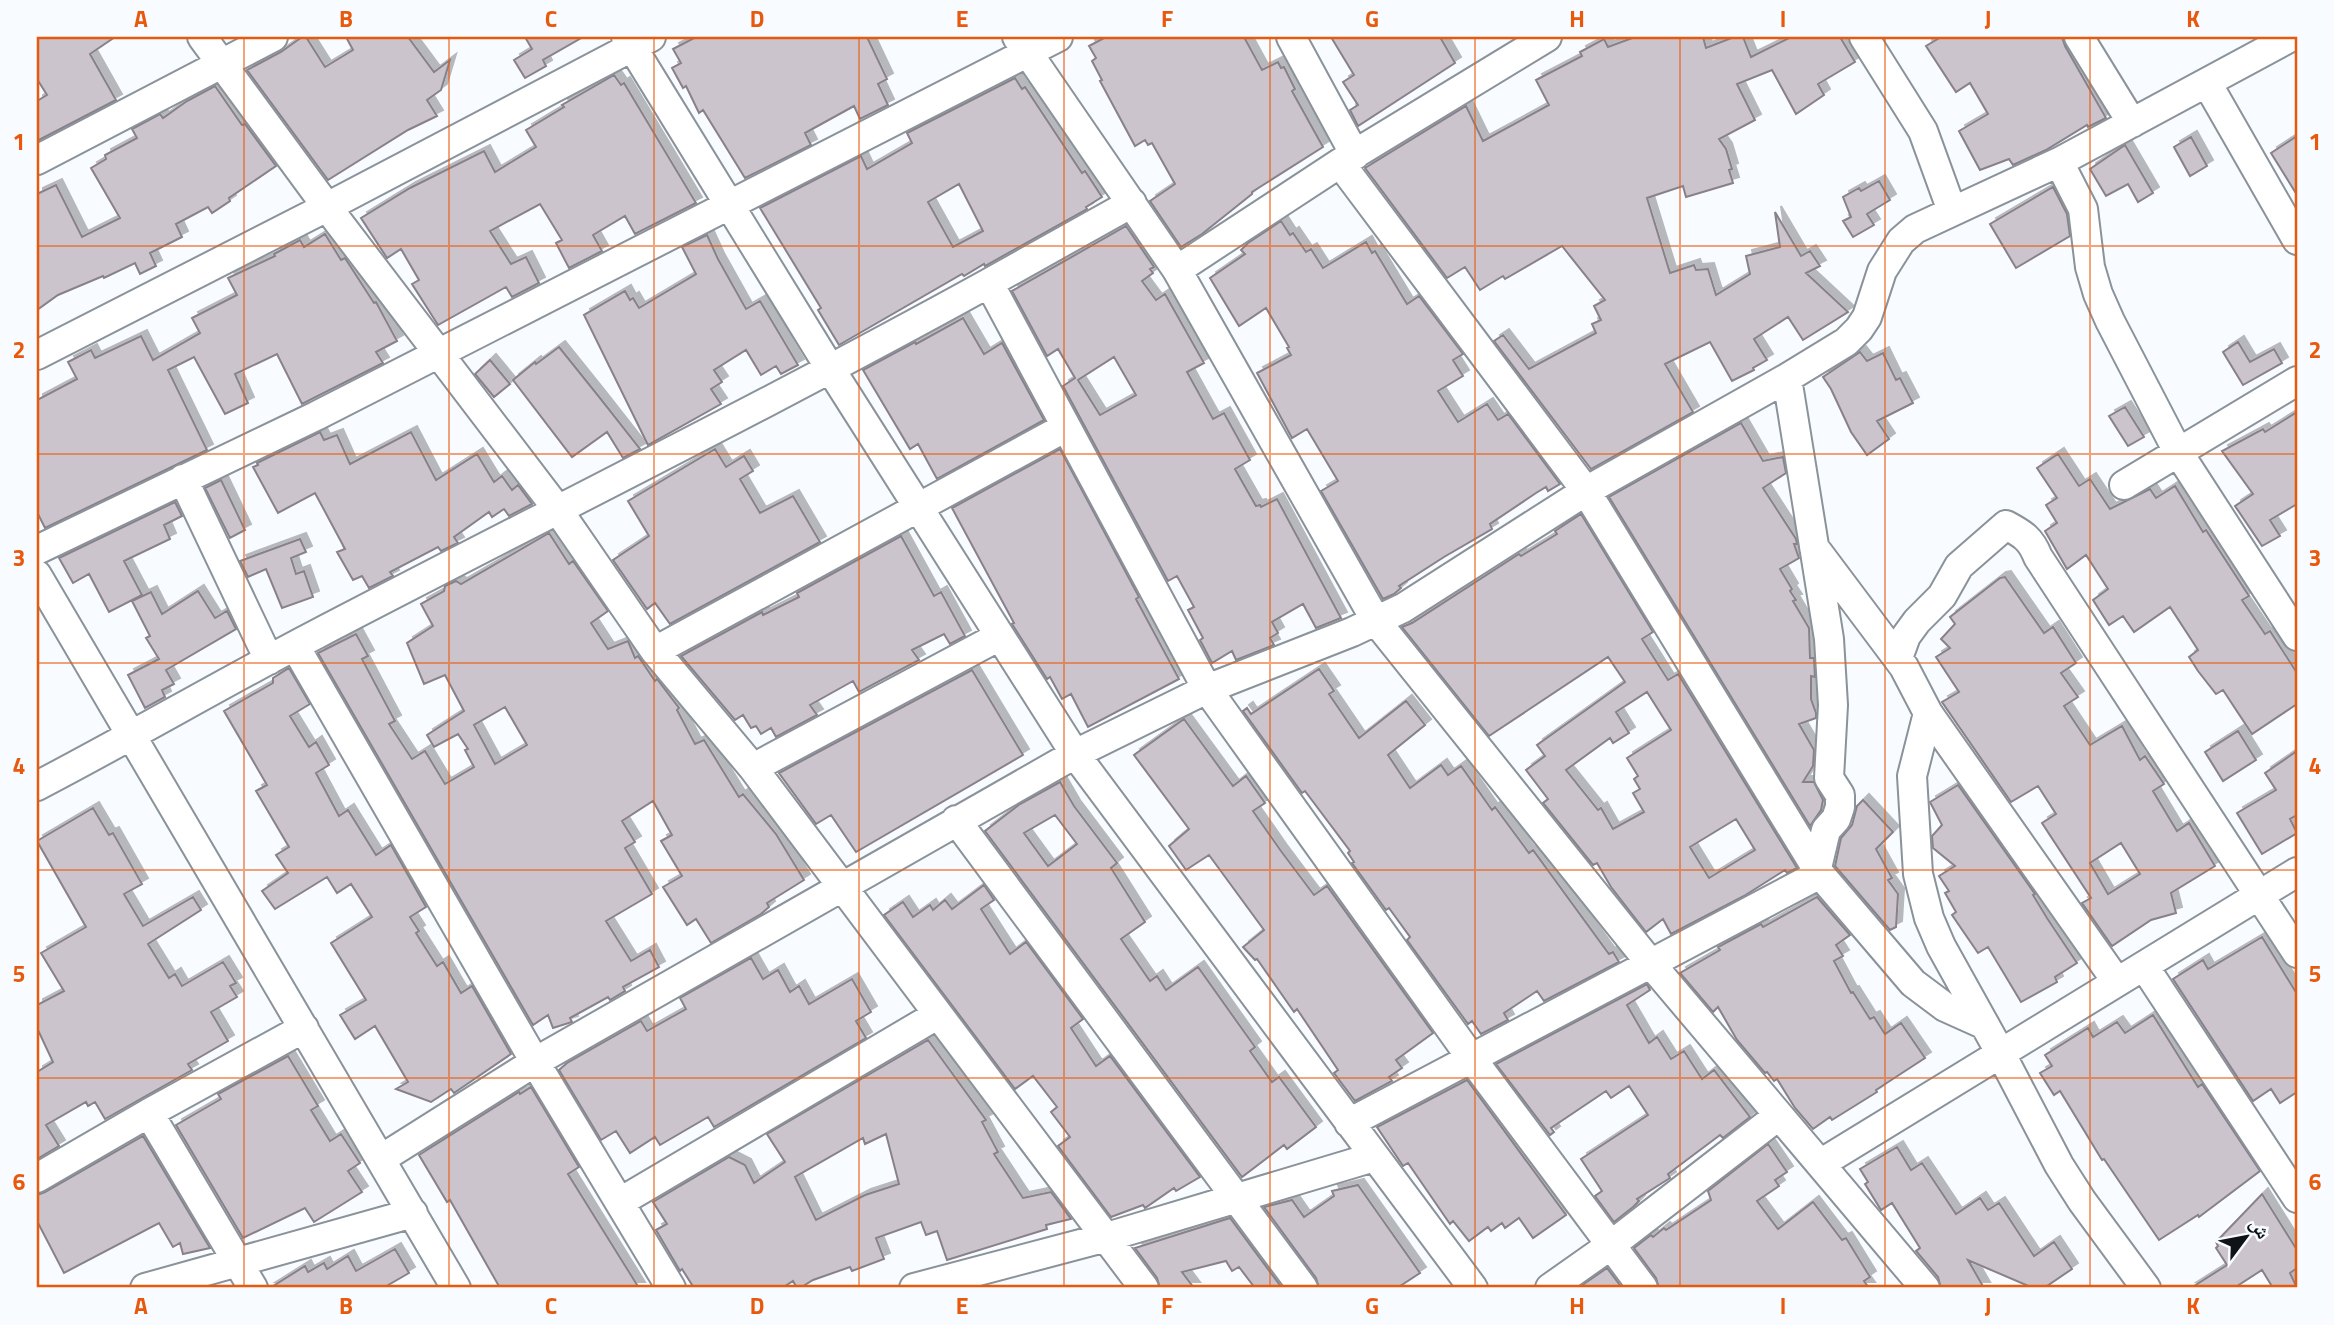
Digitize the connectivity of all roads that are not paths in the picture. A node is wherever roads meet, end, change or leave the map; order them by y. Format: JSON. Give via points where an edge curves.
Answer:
{"nodes":[{"id":1,"x":202,"y":37,"type":"edge"},
{"id":2,"x":273,"y":37,"type":"edge"},
{"id":3,"x":1058,"y":37,"type":"edge"},
{"id":4,"x":1291,"y":37,"type":"edge"},
{"id":5,"x":1547,"y":37,"type":"edge"},
{"id":6,"x":1864,"y":37,"type":"edge"},
{"id":7,"x":2079,"y":37,"type":"edge"},
{"id":8,"x":2285,"y":38,"type":"edge"},
{"id":9,"x":636,"y":40,"type":"edge"},
{"id":10,"x":1023,"y":44,"type":"edge"},
{"id":11,"x":221,"y":63,"type":"junction"},
{"id":12,"x":2207,"y":83,"type":"junction"},
{"id":13,"x":2132,"y":123,"type":"junction"},
{"id":14,"x":38,"y":158,"type":"edge"},
{"id":15,"x":1347,"y":159,"type":"junction"},
{"id":16,"x":2059,"y":162,"type":"junction"},
{"id":17,"x":1132,"y":203,"type":"junction"},
{"id":18,"x":729,"y":204,"type":"junction"},
{"id":19,"x":327,"y":207,"type":"junction"},
{"id":20,"x":1952,"y":211,"type":"junction"},
{"id":21,"x":2297,"y":240,"type":"edge"},
{"id":22,"x":1177,"y":270,"type":"junction"},
{"id":23,"x":989,"y":284,"type":"junction"},
{"id":24,"x":438,"y":353,"type":"junction"},
{"id":25,"x":37,"y":355,"type":"edge"},
{"id":26,"x":831,"y":370,"type":"junction"},
{"id":27,"x":1787,"y":378,"type":"junction"},
{"id":28,"x":2297,"y":381,"type":"edge"},
{"id":29,"x":1066,"y":427,"type":"junction"},
{"id":30,"x":2178,"y":452,"type":"junction"},
{"id":31,"x":183,"y":479,"type":"junction"},
{"id":32,"x":2124,"y":485,"type":"dead end"},
{"id":33,"x":1586,"y":491,"type":"junction"},
{"id":34,"x":917,"y":506,"type":"junction"},
{"id":35,"x":558,"y":510,"type":"junction"},
{"id":36,"x":1814,"y":548,"type":"junction"},
{"id":37,"x":37,"y":550,"type":"edge"},
{"id":38,"x":37,"y":575,"type":"edge"},
{"id":39,"x":1376,"y":621,"type":"junction"},
{"id":40,"x":1000,"y":636,"type":"junction"},
{"id":41,"x":2297,"y":636,"type":"edge"},
{"id":42,"x":295,"y":646,"type":"junction"},
{"id":43,"x":655,"y":651,"type":"junction"},
{"id":44,"x":1898,"y":658,"type":"junction"},
{"id":45,"x":269,"y":660,"type":"junction"},
{"id":46,"x":1207,"y":690,"type":"junction"},
{"id":47,"x":1928,"y":713,"type":"junction"},
{"id":48,"x":132,"y":736,"type":"junction"},
{"id":49,"x":1075,"y":754,"type":"junction"},
{"id":50,"x":753,"y":768,"type":"junction"},
{"id":51,"x":37,"y":786,"type":"edge"},
{"id":52,"x":956,"y":820,"type":"junction"},
{"id":53,"x":1818,"y":871,"type":"junction"},
{"id":54,"x":2297,"y":872,"type":"edge"},
{"id":55,"x":842,"y":886,"type":"junction"},
{"id":56,"x":2260,"y":896,"type":"junction"},
{"id":57,"x":2297,"y":953,"type":"edge"},
{"id":58,"x":1651,"y":964,"type":"junction"},
{"id":59,"x":2144,"y":966,"type":"junction"},
{"id":60,"x":2117,"y":982,"type":"junction"},
{"id":61,"x":937,"y":1015,"type":"junction"},
{"id":62,"x":1985,"y":1025,"type":"junction"},
{"id":63,"x":304,"y":1028,"type":"junction"},
{"id":64,"x":2001,"y":1054,"type":"junction"},
{"id":65,"x":1472,"y":1059,"type":"junction"},
{"id":66,"x":535,"y":1062,"type":"junction"},
{"id":67,"x":149,"y":1113,"type":"junction"},
{"id":68,"x":1778,"y":1116,"type":"junction"},
{"id":69,"x":1349,"y":1123,"type":"junction"},
{"id":70,"x":1374,"y":1157,"type":"junction"},
{"id":71,"x":381,"y":1158,"type":"junction"},
{"id":72,"x":1820,"y":1164,"type":"junction"},
{"id":73,"x":37,"y":1178,"type":"edge"},
{"id":74,"x":2297,"y":1198,"type":"edge"},
{"id":75,"x":1236,"y":1200,"type":"junction"},
{"id":76,"x":621,"y":1202,"type":"junction"},
{"id":77,"x":413,"y":1213,"type":"junction"},
{"id":78,"x":1107,"y":1237,"type":"junction"},
{"id":79,"x":1611,"y":1245,"type":"junction"},
{"id":80,"x":238,"y":1262,"type":"junction"},
{"id":81,"x":926,"y":1287,"type":"edge"},
{"id":82,"x":145,"y":1288,"type":"edge"},
{"id":83,"x":253,"y":1288,"type":"edge"},
{"id":84,"x":456,"y":1288,"type":"edge"},
{"id":85,"x":671,"y":1288,"type":"edge"},
{"id":86,"x":1144,"y":1288,"type":"edge"},
{"id":87,"x":1303,"y":1288,"type":"edge"},
{"id":88,"x":1473,"y":1288,"type":"edge"},
{"id":89,"x":1550,"y":1288,"type":"edge"},
{"id":90,"x":1643,"y":1288,"type":"edge"},
{"id":91,"x":1925,"y":1288,"type":"edge"},
{"id":92,"x":2147,"y":1288,"type":"edge"}],
"edges":[{"from":1,"to":11,"type":"street"},
{"from":2,"to":11,"type":"street"},
{"from":3,"to":10,"type":"street"},
{"from":4,"to":15,"type":"street"},
{"from":5,"to":15,"type":"street"},
{"from":6,"to":20,"type":"street","via":[[1923,131]]},
{"from":7,"to":13,"type":"street"},
{"from":8,"to":12,"type":"street"},
{"from":9,"to":18,"type":"street"},
{"from":9,"to":19,"type":"street"},
{"from":10,"to":17,"type":"street"},
{"from":10,"to":18,"type":"street"},
{"from":11,"to":14,"type":"street"},
{"from":11,"to":19,"type":"street"},
{"from":12,"to":13,"type":"street"},
{"from":12,"to":21,"type":"street"},
{"from":13,"to":16,"type":"street"},
{"from":15,"to":22,"type":"street"},
{"from":15,"to":33,"type":"street"},
{"from":16,"to":20,"type":"street"},
{"from":16,"to":30,"type":"street","via":[[2083,209],[2086,247],[2098,294]]},
{"from":17,"to":22,"type":"street"},
{"from":17,"to":23,"type":"street"},
{"from":18,"to":24,"type":"street"},
{"from":18,"to":26,"type":"street"},
{"from":19,"to":24,"type":"street"},
{"from":19,"to":25,"type":"street"},
{"from":20,"to":27,"type":"street","via":[[1901,241],[1882,271],[1859,329]]},
{"from":22,"to":39,"type":"street"},
{"from":23,"to":26,"type":"street"},
{"from":23,"to":29,"type":"street"},
{"from":24,"to":31,"type":"street"},
{"from":24,"to":35,"type":"street"},
{"from":26,"to":34,"type":"street"},
{"from":26,"to":35,"type":"street"},
{"from":27,"to":33,"type":"street"},
{"from":27,"to":36,"type":"street"},
{"from":28,"to":30,"type":"street"},
{"from":29,"to":34,"type":"street"},
{"from":29,"to":46,"type":"street"},
{"from":30,"to":32,"type":"street"},
{"from":30,"to":41,"type":"street"},
{"from":31,"to":37,"type":"street"},
{"from":31,"to":45,"type":"street"},
{"from":33,"to":39,"type":"street","via":[[1425,595]]},
{"from":33,"to":53,"type":"street"},
{"from":34,"to":40,"type":"street"},
{"from":34,"to":43,"type":"street"},
{"from":35,"to":42,"type":"street"},
{"from":35,"to":43,"type":"street"},
{"from":36,"to":44,"type":"street"},
{"from":36,"to":53,"type":"street","via":[[1832,670],[1829,778],[1840,796],[1836,819],[1826,830]]},
{"from":38,"to":48,"type":"street"},
{"from":39,"to":46,"type":"street"},
{"from":39,"to":58,"type":"street"},
{"from":40,"to":49,"type":"street"},
{"from":40,"to":50,"type":"street"},
{"from":42,"to":45,"type":"street"},
{"from":42,"to":66,"type":"street"},
{"from":43,"to":50,"type":"street"},
{"from":44,"to":47,"type":"street"},
{"from":44,"to":56,"type":"street","via":[[1906,636],[1942,596],[1959,566],[2007,525],[2026,535]]},
{"from":45,"to":48,"type":"street"},
{"from":46,"to":49,"type":"street"},
{"from":46,"to":65,"type":"street"},
{"from":47,"to":60,"type":"street"},
{"from":47,"to":62,"type":"street","via":[[1912,776],[1918,874],[1941,946]]},
{"from":48,"to":51,"type":"street"},
{"from":48,"to":63,"type":"street"},
{"from":49,"to":52,"type":"street"},
{"from":49,"to":69,"type":"street"},
{"from":50,"to":55,"type":"street"},
{"from":52,"to":55,"type":"street"},
{"from":52,"to":75,"type":"street"},
{"from":53,"to":58,"type":"street"},
{"from":53,"to":62,"type":"street","via":[[1913,984],[1945,1007]]},
{"from":54,"to":56,"type":"street"},
{"from":55,"to":61,"type":"street"},
{"from":55,"to":66,"type":"street"},
{"from":56,"to":57,"type":"street"},
{"from":56,"to":59,"type":"street"},
{"from":58,"to":65,"type":"street"},
{"from":58,"to":68,"type":"street"},
{"from":59,"to":60,"type":"street"},
{"from":59,"to":74,"type":"street"},
{"from":60,"to":64,"type":"street"},
{"from":61,"to":76,"type":"street"},
{"from":61,"to":78,"type":"street"},
{"from":62,"to":64,"type":"street"},
{"from":63,"to":67,"type":"street"},
{"from":63,"to":71,"type":"street"},
{"from":64,"to":72,"type":"street"},
{"from":64,"to":92,"type":"street","via":[[2059,1166]]},
{"from":65,"to":69,"type":"street"},
{"from":65,"to":79,"type":"street"},
{"from":66,"to":71,"type":"street"},
{"from":66,"to":76,"type":"street"},
{"from":67,"to":73,"type":"street"},
{"from":67,"to":80,"type":"street"},
{"from":68,"to":72,"type":"street"},
{"from":68,"to":79,"type":"street"},
{"from":69,"to":70,"type":"street"},
{"from":70,"to":75,"type":"street"},
{"from":70,"to":88,"type":"street"},
{"from":71,"to":77,"type":"street"},
{"from":72,"to":91,"type":"street"},
{"from":75,"to":78,"type":"street"},
{"from":75,"to":87,"type":"street"},
{"from":76,"to":85,"type":"street"},
{"from":77,"to":80,"type":"street"},
{"from":77,"to":84,"type":"street"},
{"from":78,"to":81,"type":"street"},
{"from":78,"to":86,"type":"street"},
{"from":79,"to":89,"type":"street"},
{"from":79,"to":90,"type":"street"},
{"from":80,"to":82,"type":"street"},
{"from":80,"to":83,"type":"street"}]}
